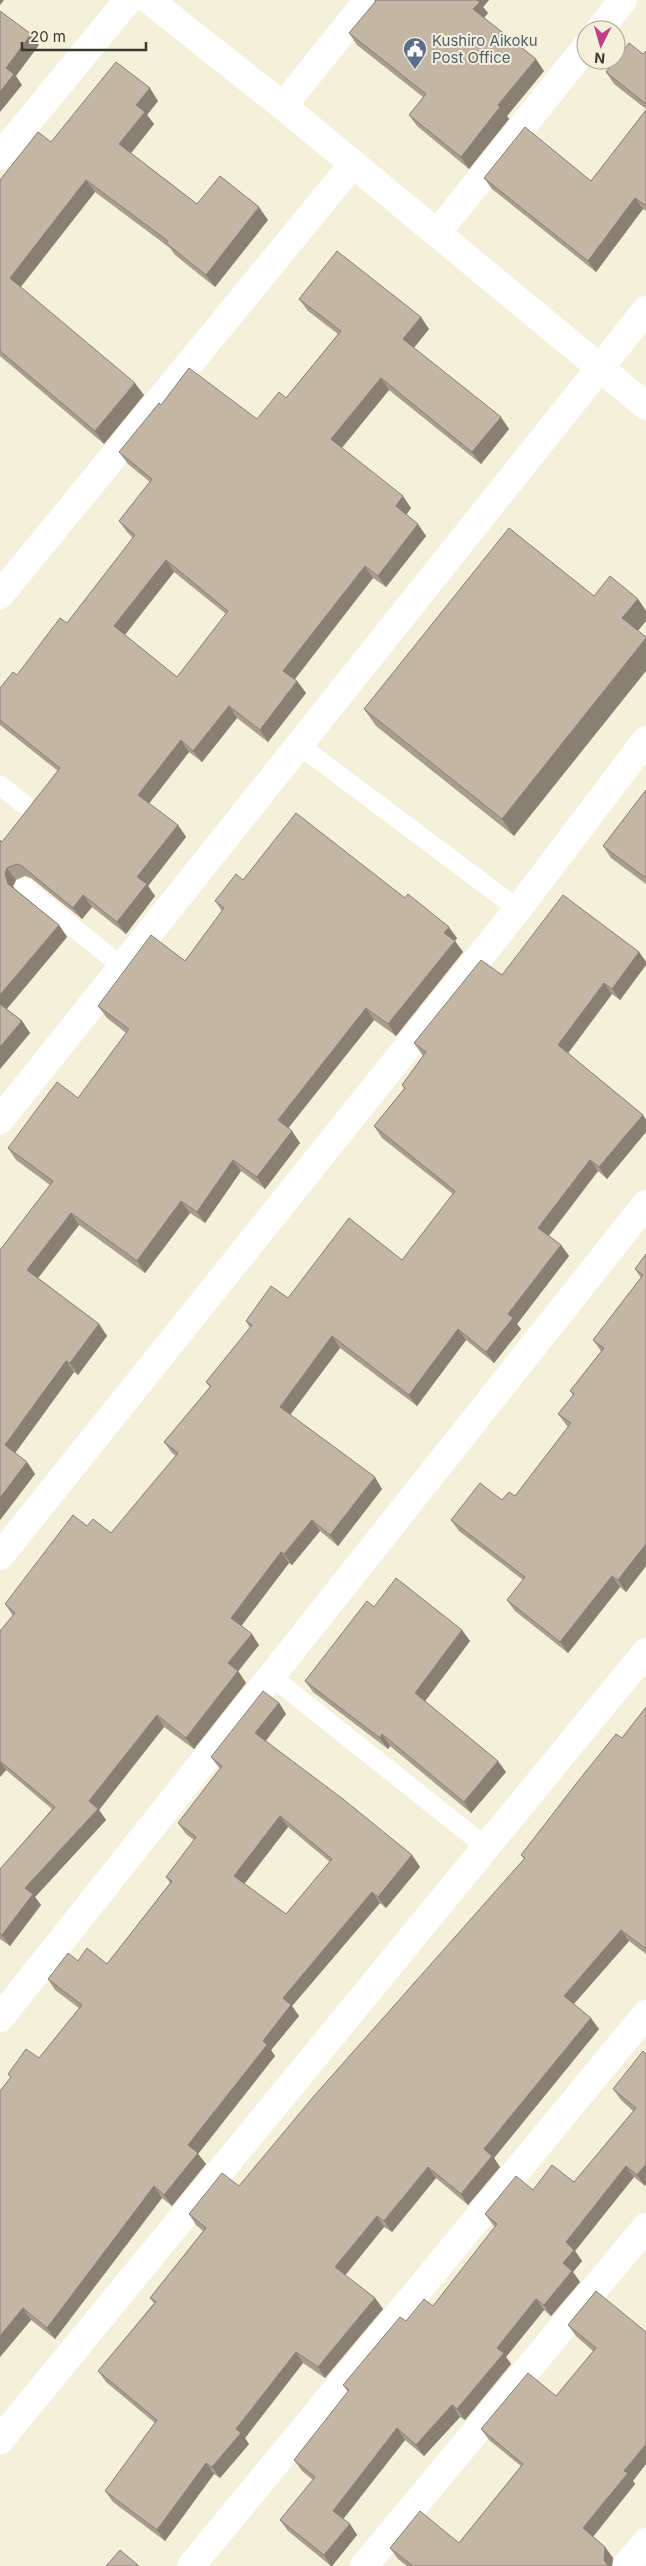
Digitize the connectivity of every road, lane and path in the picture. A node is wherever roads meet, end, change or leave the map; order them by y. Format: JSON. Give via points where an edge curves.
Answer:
{"nodes":[{"id":1,"x":128,"y":0,"type":"edge"},
{"id":2,"x":149,"y":0,"type":"edge"},
{"id":3,"x":368,"y":0,"type":"edge"},
{"id":4,"x":623,"y":0,"type":"edge"},
{"id":5,"x":607,"y":20,"type":"edge"},
{"id":6,"x":576,"y":59,"type":"edge"},
{"id":7,"x":283,"y":106,"type":"junction"},
{"id":8,"x":0,"y":156,"type":"edge"},
{"id":9,"x":353,"y":164,"type":"junction"},
{"id":10,"x":437,"y":233,"type":"junction"},
{"id":11,"x":646,"y":310,"type":"edge"},
{"id":12,"x":599,"y":367,"type":"junction"},
{"id":13,"x":646,"y":406,"type":"edge"},
{"id":14,"x":0,"y":595,"type":"edge"},
{"id":15,"x":646,"y":740,"type":"edge"},
{"id":16,"x":299,"y":745,"type":"junction"},
{"id":17,"x":0,"y":786,"type":"edge"},
{"id":18,"x":24,"y":805,"type":"dead end"},
{"id":19,"x":24,"y":887,"type":"edge"},
{"id":20,"x":518,"y":909,"type":"junction"},
{"id":21,"x":122,"y":967,"type":"junction"},
{"id":22,"x":0,"y":1120,"type":"edge"},
{"id":23,"x":646,"y":1204,"type":"edge"},
{"id":24,"x":0,"y":1556,"type":"edge"},
{"id":25,"x":646,"y":1652,"type":"edge"},
{"id":26,"x":271,"y":1676,"type":"junction"},
{"id":27,"x":486,"y":1848,"type":"junction"},
{"id":28,"x":646,"y":2014,"type":"edge"},
{"id":29,"x":0,"y":2018,"type":"edge"},
{"id":30,"x":646,"y":2227,"type":"edge"},
{"id":31,"x":0,"y":2440,"type":"edge"},
{"id":32,"x":646,"y":2542,"type":"edge"},
{"id":33,"x":191,"y":2566,"type":"edge"},
{"id":34,"x":364,"y":2566,"type":"edge"},
{"id":35,"x":626,"y":2566,"type":"edge"}],
"edges":[{"from":1,"to":8,"type":"street"},
{"from":2,"to":7,"type":"street"},
{"from":3,"to":7,"type":"street"},
{"from":4,"to":5,"type":"street"},
{"from":6,"to":10,"type":"street"},
{"from":7,"to":9,"type":"street"},
{"from":9,"to":10,"type":"street"},
{"from":9,"to":14,"type":"street"},
{"from":10,"to":12,"type":"street"},
{"from":11,"to":12,"type":"street"},
{"from":12,"to":13,"type":"street"},
{"from":12,"to":16,"type":"street"},
{"from":15,"to":20,"type":"street"},
{"from":16,"to":20,"type":"lane"},
{"from":16,"to":21,"type":"street"},
{"from":17,"to":18,"type":"lane"},
{"from":19,"to":21,"type":"lane"},
{"from":20,"to":24,"type":"street"},
{"from":21,"to":22,"type":"street"},
{"from":23,"to":26,"type":"street"},
{"from":25,"to":27,"type":"street"},
{"from":26,"to":27,"type":"lane"},
{"from":26,"to":29,"type":"street"},
{"from":27,"to":31,"type":"street"},
{"from":28,"to":33,"type":"street"},
{"from":30,"to":34,"type":"street"},
{"from":32,"to":35,"type":"street"}]}
